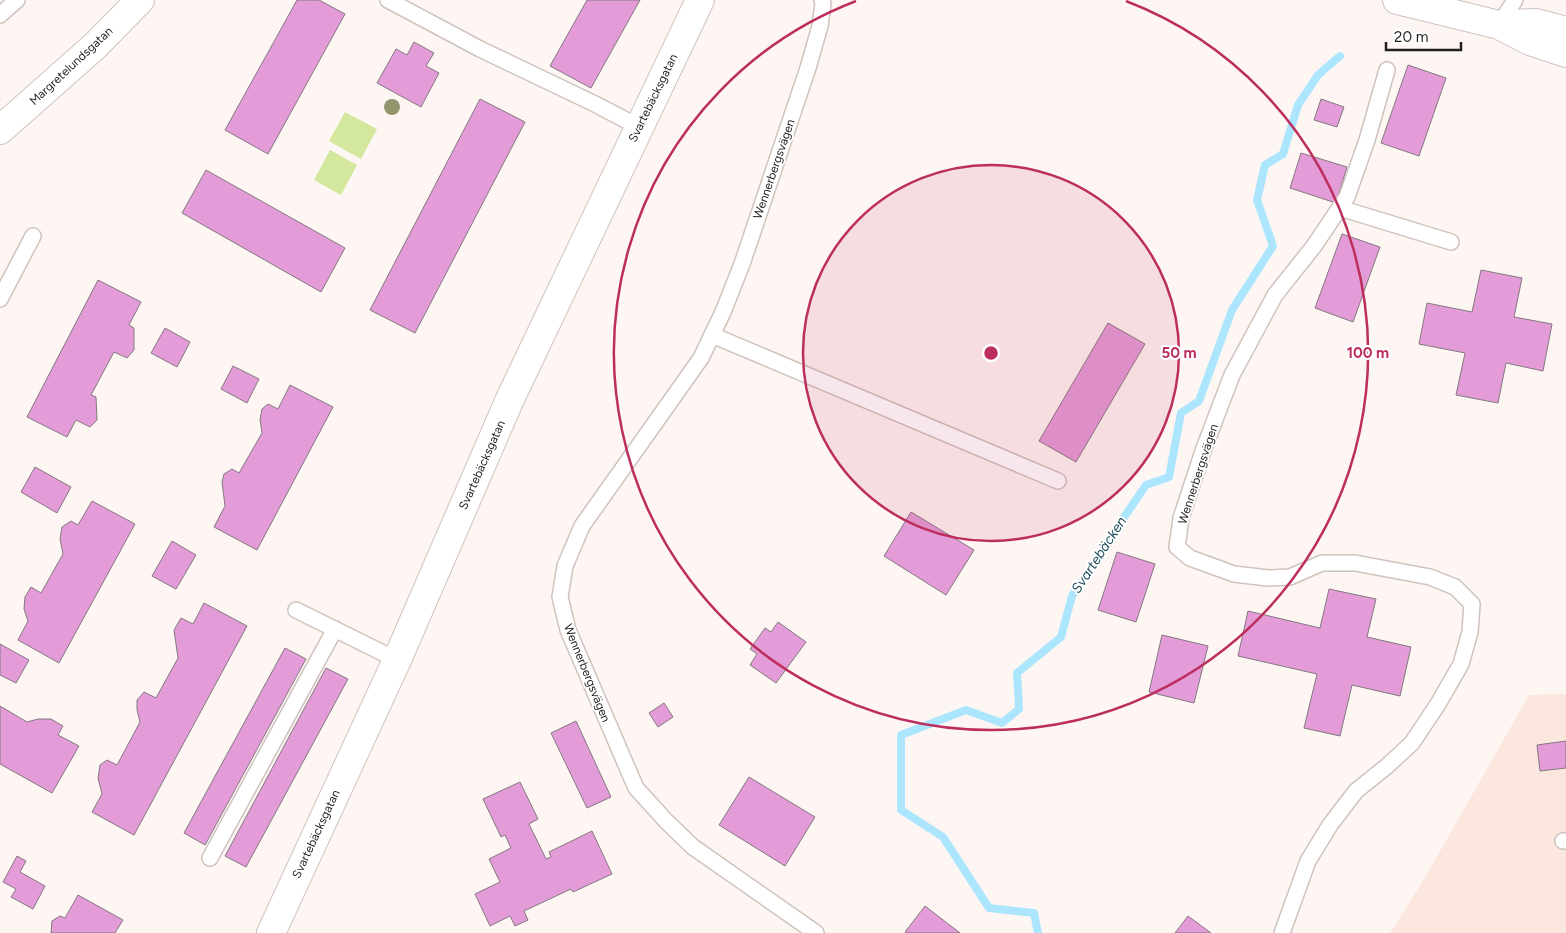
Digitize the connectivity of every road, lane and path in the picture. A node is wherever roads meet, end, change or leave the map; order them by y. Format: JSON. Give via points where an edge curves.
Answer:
{"nodes":[{"id":1,"x":17,"y":0,"type":"edge"},
{"id":2,"x":140,"y":0,"type":"edge"},
{"id":3,"x":388,"y":0,"type":"edge"},
{"id":4,"x":700,"y":0,"type":"edge"},
{"id":5,"x":822,"y":0,"type":"edge"},
{"id":6,"x":1398,"y":0,"type":"edge"},
{"id":7,"x":1515,"y":0,"type":"edge"},
{"id":8,"x":0,"y":15,"type":"edge"},
{"id":9,"x":1499,"y":25,"type":"junction"},
{"id":10,"x":1566,"y":31,"type":"edge"},
{"id":11,"x":1566,"y":53,"type":"edge"},
{"id":12,"x":1386,"y":70,"type":"dead end"},
{"id":13,"x":640,"y":127,"type":"junction"},
{"id":14,"x":0,"y":130,"type":"edge"},
{"id":15,"x":1340,"y":208,"type":"junction"},
{"id":16,"x":33,"y":236,"type":"dead end"},
{"id":17,"x":1451,"y":242,"type":"dead end"},
{"id":18,"x":0,"y":299,"type":"edge"},
{"id":19,"x":712,"y":335,"type":"junction"},
{"id":20,"x":1058,"y":481,"type":"dead end"},
{"id":21,"x":296,"y":610,"type":"dead end"},
{"id":22,"x":335,"y":629,"type":"junction"},
{"id":23,"x":397,"y":660,"type":"junction"},
{"id":24,"x":210,"y":858,"type":"dead end"},
{"id":25,"x":808,"y":931,"type":"edge"},
{"id":26,"x":271,"y":933,"type":"edge"},
{"id":27,"x":1282,"y":933,"type":"edge"}],
"edges":[{"from":1,"to":8,"type":"lane"},
{"from":2,"to":14,"type":"street","name":"Margretelundsgatan","via":[[96,45]]},
{"from":3,"to":13,"type":"lane"},
{"from":4,"to":13,"type":"street","name":"Svartebäcksgatan"},
{"from":5,"to":19,"type":"lane","name":"Wennerbergsvägen","via":[[820,26],[808,68],[742,264]]},
{"from":6,"to":9,"type":"street"},
{"from":7,"to":9,"type":"lane"},
{"from":9,"to":10,"type":"street","via":[[1536,24]]},
{"from":9,"to":11,"type":"street","via":[[1530,41]]},
{"from":12,"to":15,"type":"lane","name":"Wennerbergsvägen","via":[[1367,140]]},
{"from":13,"to":23,"type":"street","name":"Svartebäcksgatan","via":[[510,399]]},
{"from":15,"to":17,"type":"lane"},
{"from":15,"to":27,"type":"lane","name":"Wennerbergsvägen","via":[[1275,294],[1232,375],[1181,518],[1177,547],[1190,558],[1234,574],[1290,577],[1322,564],[1355,563],[1430,577],[1455,587],[1472,604],[1470,632],[1461,664],[1412,743],[1356,791],[1308,860]]},
{"from":16,"to":18,"type":"lane"},
{"from":19,"to":20,"type":"lane"},
{"from":19,"to":25,"type":"lane","name":"Wennerbergsvägen","via":[[701,358],[582,526],[564,566],[560,598],[568,630],[636,788],[693,847]]},
{"from":21,"to":22,"type":"lane"},
{"from":22,"to":23,"type":"lane"},
{"from":22,"to":24,"type":"lane"},
{"from":23,"to":26,"type":"street","name":"Svartebäcksgatan"}]}
